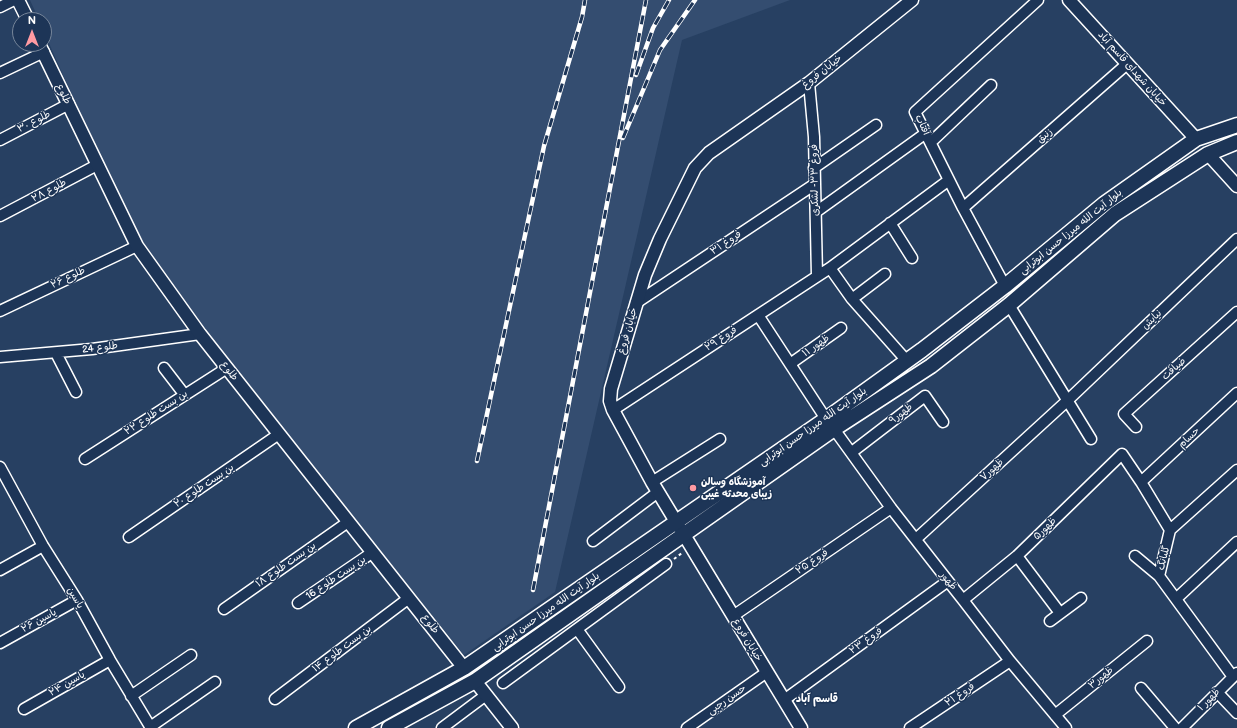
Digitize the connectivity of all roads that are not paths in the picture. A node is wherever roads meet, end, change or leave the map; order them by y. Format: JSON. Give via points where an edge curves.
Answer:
{"nodes":[{"id":1,"x":14,"y":0,"type":"edge"},
{"id":2,"x":18,"y":0,"type":"edge"},
{"id":3,"x":912,"y":0,"type":"edge"},
{"id":4,"x":1038,"y":0,"type":"edge"},
{"id":5,"x":1069,"y":0,"type":"edge"},
{"id":6,"x":0,"y":7,"type":"edge"},
{"id":7,"x":24,"y":12,"type":"edge"},
{"id":8,"x":35,"y":52,"type":"edge"},
{"id":9,"x":44,"y":52,"type":"edge"},
{"id":10,"x":1127,"y":64,"type":"junction"},
{"id":11,"x":0,"y":73,"type":"edge"},
{"id":12,"x":810,"y":83,"type":"junction"},
{"id":13,"x":991,"y":85,"type":"dead end"},
{"id":14,"x":68,"y":104,"type":"junction"},
{"id":15,"x":876,"y":125,"type":"dead end"},
{"id":16,"x":1237,"y":125,"type":"edge"},
{"id":17,"x":928,"y":138,"type":"junction"},
{"id":18,"x":1196,"y":139,"type":"junction"},
{"id":19,"x":0,"y":140,"type":"edge"},
{"id":20,"x":1237,"y":142,"type":"edge"},
{"id":21,"x":1208,"y":154,"type":"junction"},
{"id":22,"x":97,"y":165,"type":"junction"},
{"id":23,"x":814,"y":168,"type":"junction"},
{"id":24,"x":949,"y":180,"type":"junction"},
{"id":25,"x":815,"y":184,"type":"junction"},
{"id":26,"x":1237,"y":186,"type":"edge"},
{"id":27,"x":963,"y":208,"type":"junction"},
{"id":28,"x":816,"y":212,"type":"junction"},
{"id":29,"x":0,"y":216,"type":"edge"},
{"id":30,"x":890,"y":223,"type":"junction"},
{"id":31,"x":1237,"y":239,"type":"edge"},
{"id":32,"x":136,"y":246,"type":"junction"},
{"id":33,"x":912,"y":258,"type":"dead end"},
{"id":34,"x":830,"y":268,"type":"junction"},
{"id":35,"x":885,"y":274,"type":"dead end"},
{"id":36,"x":817,"y":276,"type":"junction"},
{"id":37,"x":1005,"y":286,"type":"junction"},
{"id":38,"x":852,"y":299,"type":"junction"},
{"id":39,"x":636,"y":303,"type":"junction"},
{"id":40,"x":1009,"y":305,"type":"junction"},
{"id":41,"x":0,"y":311,"type":"edge"},
{"id":42,"x":1237,"y":312,"type":"edge"},
{"id":43,"x":758,"y":315,"type":"junction"},
{"id":44,"x":841,"y":328,"type":"dead end"},
{"id":45,"x":200,"y":334,"type":"junction"},
{"id":46,"x":56,"y":353,"type":"junction"},
{"id":47,"x":0,"y":357,"type":"edge"},
{"id":48,"x":907,"y":361,"type":"junction"},
{"id":49,"x":790,"y":364,"type":"junction"},
{"id":50,"x":164,"y":368,"type":"dead end"},
{"id":51,"x":227,"y":368,"type":"junction"},
{"id":52,"x":76,"y":392,"type":"dead end"},
{"id":53,"x":1237,"y":393,"type":"edge"},
{"id":54,"x":184,"y":394,"type":"junction"},
{"id":55,"x":1068,"y":400,"type":"junction"},
{"id":56,"x":613,"y":410,"type":"junction"},
{"id":57,"x":943,"y":422,"type":"dead end"},
{"id":58,"x":830,"y":424,"type":"junction"},
{"id":59,"x":1136,"y":428,"type":"dead end"},
{"id":60,"x":279,"y":434,"type":"junction"},
{"id":61,"x":720,"y":439,"type":"dead end"},
{"id":62,"x":1091,"y":439,"type":"dead end"},
{"id":63,"x":852,"y":452,"type":"junction"},
{"id":64,"x":85,"y":459,"type":"dead end"},
{"id":65,"x":0,"y":467,"type":"edge"},
{"id":66,"x":1237,"y":470,"type":"edge"},
{"id":67,"x":1141,"y":482,"type":"junction"},
{"id":68,"x":655,"y":487,"type":"junction"},
{"id":69,"x":891,"y":508,"type":"junction"},
{"id":70,"x":348,"y":522,"type":"junction"},
{"id":71,"x":680,"y":528,"type":"junction"},
{"id":72,"x":1170,"y":530,"type":"junction"},
{"id":73,"x":129,"y":537,"type":"dead end"},
{"id":74,"x":916,"y":539,"type":"junction"},
{"id":75,"x":593,"y":541,"type":"dead end"},
{"id":76,"x":1237,"y":542,"type":"edge"},
{"id":77,"x":43,"y":546,"type":"junction"},
{"id":78,"x":373,"y":552,"type":"junction"},
{"id":79,"x":1017,"y":556,"type":"junction"},
{"id":80,"x":1135,"y":556,"type":"dead end"},
{"id":81,"x":666,"y":564,"type":"road end"},
{"id":82,"x":0,"y":570,"type":"edge"},
{"id":83,"x":629,"y":572,"type":"junction"},
{"id":84,"x":1160,"y":576,"type":"junction"},
{"id":85,"x":948,"y":581,"type":"junction"},
{"id":86,"x":638,"y":584,"type":"junction"},
{"id":87,"x":409,"y":598,"type":"junction"},
{"id":88,"x":1081,"y":598,"type":"dead end"},
{"id":89,"x":1177,"y":598,"type":"junction"},
{"id":90,"x":77,"y":600,"type":"junction"},
{"id":91,"x":963,"y":600,"type":"junction"},
{"id":92,"x":298,"y":604,"type":"dead end"},
{"id":93,"x":224,"y":609,"type":"dead end"},
{"id":94,"x":1060,"y":613,"type":"junction"},
{"id":95,"x":733,"y":616,"type":"junction"},
{"id":96,"x":1050,"y":621,"type":"dead end"},
{"id":97,"x":577,"y":629,"type":"junction"},
{"id":98,"x":1147,"y":641,"type":"dead end"},
{"id":99,"x":0,"y":643,"type":"edge"},
{"id":100,"x":520,"y":650,"type":"junction"},
{"id":101,"x":191,"y":655,"type":"dead end"},
{"id":102,"x":110,"y":660,"type":"junction"},
{"id":103,"x":1010,"y":661,"type":"junction"},
{"id":104,"x":530,"y":663,"type":"junction"},
{"id":105,"x":464,"y":668,"type":"junction"},
{"id":106,"x":767,"y":672,"type":"junction"},
{"id":107,"x":1235,"y":675,"type":"edge"},
{"id":108,"x":475,"y":681,"type":"junction"},
{"id":109,"x":215,"y":682,"type":"dead end"},
{"id":110,"x":503,"y":683,"type":"dead end"},
{"id":111,"x":619,"y":687,"type":"dead end"},
{"id":112,"x":1141,"y":688,"type":"dead end"},
{"id":113,"x":1218,"y":692,"type":"junction"},
{"id":114,"x":486,"y":695,"type":"junction"},
{"id":115,"x":131,"y":696,"type":"junction"},
{"id":116,"x":275,"y":699,"type":"dead end"},
{"id":117,"x":784,"y":700,"type":"junction"},
{"id":118,"x":24,"y":709,"type":"dead end"},
{"id":119,"x":1237,"y":713,"type":"edge"},
{"id":120,"x":1055,"y":715,"type":"junction"},
{"id":121,"x":150,"y":727,"type":"edge"},
{"id":122,"x":356,"y":728,"type":"edge"},
{"id":123,"x":389,"y":728,"type":"edge"},
{"id":124,"x":442,"y":728,"type":"edge"},
{"id":125,"x":512,"y":728,"type":"edge"},
{"id":126,"x":687,"y":728,"type":"edge"},
{"id":127,"x":801,"y":728,"type":"edge"},
{"id":128,"x":910,"y":728,"type":"edge"},
{"id":129,"x":1066,"y":728,"type":"edge"},
{"id":130,"x":1175,"y":728,"type":"edge"},
{"id":131,"x":1182,"y":728,"type":"edge"}],
"edges":[{"from":1,"to":6,"type":"street"},
{"from":2,"to":7,"type":"street"},
{"from":3,"to":12,"type":"street","name":"خیابان فروغ"},
{"from":4,"to":17,"type":"street","name":"آفتاب","via":[[915,112]]},
{"from":5,"to":10,"type":"street","name":"خیابان شهدای قاسم آباد"},
{"from":8,"to":11,"type":"street"},
{"from":9,"to":14,"type":"street","name":"طلوع"},
{"from":10,"to":18,"type":"street","name":"خیابان شهدای قاسم آباد"},
{"from":10,"to":27,"type":"street","name":"زنبق"},
{"from":12,"to":23,"type":"street","name":"فروغ ۳۳- لشکری"},
{"from":12,"to":39,"type":"street","name":"خیابان فروغ","via":[[709,153],[696,168],[660,239]]},
{"from":13,"to":17,"type":"street"},
{"from":14,"to":19,"type":"street","name":"طلوع ۳۰"},
{"from":14,"to":22,"type":"street","name":"طلوع"},
{"from":15,"to":23,"type":"street"},
{"from":16,"to":18,"type":"main road","name":"بلوار آیت الله میرزا حسن ابوترابی"},
{"from":17,"to":24,"type":"street","name":"آفتاب"},
{"from":17,"to":28,"type":"street"},
{"from":18,"to":21,"type":"main road"},
{"from":18,"to":37,"type":"main road","name":"بلوار آیت الله میرزا حسن ابوترابی","via":[[1104,204]]},
{"from":20,"to":21,"type":"main road","name":"بلوار آیت الله میرزا حسن ابوترابی"},
{"from":21,"to":26,"type":"street"},
{"from":21,"to":40,"type":"main road","name":"بلوار آیت الله میرزا حسن ابوترابی","via":[[1115,214]]},
{"from":22,"to":29,"type":"street","name":"طلوع ۲۸"},
{"from":22,"to":32,"type":"street","name":"طلوع"},
{"from":23,"to":25,"type":"street","name":"فروغ ۳۳- لشکری"},
{"from":24,"to":27,"type":"street","name":"آفتاب"},
{"from":24,"to":30,"type":"street","name":"فروغ ۲۹"},
{"from":25,"to":28,"type":"street","name":"فروغ ۳۳- لشکری"},
{"from":25,"to":39,"type":"street","name":"فروغ ۳۱"},
{"from":27,"to":37,"type":"street","name":"آفتاب"},
{"from":28,"to":36,"type":"street","name":"فروغ ۳۳- لشکری"},
{"from":30,"to":33,"type":"street"},
{"from":30,"to":34,"type":"street","name":"فروغ ۲۹"},
{"from":31,"to":55,"type":"street","name":"نيايش"},
{"from":32,"to":41,"type":"street","name":"طلوع ۲۶"},
{"from":32,"to":45,"type":"street","name":"طلوع"},
{"from":34,"to":36,"type":"street","name":"فروغ ۲۹"},
{"from":34,"to":38,"type":"street"},
{"from":35,"to":38,"type":"street"},
{"from":36,"to":43,"type":"street","name":"فروغ ۲۹"},
{"from":37,"to":48,"type":"main road","name":"بلوار آیت الله میرزا حسن ابوترابی"},
{"from":38,"to":48,"type":"street"},
{"from":39,"to":56,"type":"street","name":"خیابان فروغ","via":[[611,390],[610,401]]},
{"from":40,"to":55,"type":"street"},
{"from":40,"to":58,"type":"main road","name":"بلوار آیت الله میرزا حسن ابوترابی","via":[[931,366]]},
{"from":42,"to":59,"type":"street","name":"ضیافت","via":[[1124,414]]},
{"from":43,"to":49,"type":"street","name":"ظهور"},
{"from":43,"to":56,"type":"street","name":"فروغ ۲۹"},
{"from":44,"to":49,"type":"street","name":"ظهور ۱۱"},
{"from":45,"to":46,"type":"street","name":"طلوع 24"},
{"from":45,"to":51,"type":"street","name":"طلوع"},
{"from":46,"to":47,"type":"street","name":"طلوع 24"},
{"from":46,"to":52,"type":"street"},
{"from":48,"to":58,"type":"main road","name":"بلوار آیت الله میرزا حسن ابوترابی"},
{"from":49,"to":58,"type":"street","name":"ظهور"},
{"from":50,"to":54,"type":"street"},
{"from":51,"to":54,"type":"street","name":"بن بست طلوع ۲۲"},
{"from":51,"to":60,"type":"street","name":"طلوع"},
{"from":53,"to":67,"type":"street","name":"حسام"},
{"from":54,"to":64,"type":"street","name":"بن بست طلوع ۲۲"},
{"from":55,"to":62,"type":"street"},
{"from":55,"to":74,"type":"street","name":"ظهور۷"},
{"from":56,"to":68,"type":"street","name":"خیابان فروغ"},
{"from":57,"to":63,"type":"street","name":"ظهور۹","via":[[925,396]]},
{"from":58,"to":63,"type":"street","name":"ظهور"},
{"from":58,"to":71,"type":"main road","name":"بلوار آیت الله میرزا حسن ابوترابی"},
{"from":60,"to":70,"type":"street","name":"طلوع"},
{"from":60,"to":73,"type":"street","name":"بن بست طلوع ۲۰"},
{"from":61,"to":68,"type":"street"},
{"from":63,"to":69,"type":"street","name":"ظهور"},
{"from":65,"to":77,"type":"street","name":"یاسین"},
{"from":66,"to":72,"type":"street"},
{"from":67,"to":72,"type":"street"},
{"from":67,"to":79,"type":"street","name":"ظهور۵","via":[[1122,454]]},
{"from":68,"to":71,"type":"street","name":"خیابان فروغ"},
{"from":68,"to":75,"type":"street"},
{"from":69,"to":74,"type":"street","name":"ظهور"},
{"from":69,"to":95,"type":"street","name":"فروغ ۲۵"},
{"from":70,"to":78,"type":"street","name":"طلوع"},
{"from":70,"to":93,"type":"street","name":"بن بست طلوع ۱۸"},
{"from":71,"to":83,"type":"main road","name":"بلوار آیت الله میرزا حسن ابوترابی"},
{"from":71,"to":95,"type":"street","name":"خیابان فروغ"},
{"from":71,"to":105,"type":"main road","name":"بلوار آیت الله میرزا حسن ابوترابی"},
{"from":72,"to":84,"type":"street","name":"گلبانگ"},
{"from":74,"to":85,"type":"street","name":"ظهور"},
{"from":76,"to":89,"type":"street"},
{"from":77,"to":82,"type":"street"},
{"from":77,"to":90,"type":"street","name":"یاسین"},
{"from":78,"to":87,"type":"street","name":"طلوع"},
{"from":78,"to":92,"type":"street","name":"بن بست طلوع 16"},
{"from":79,"to":91,"type":"street","name":"ظهور۵"},
{"from":79,"to":94,"type":"street"},
{"from":80,"to":84,"type":"street"},
{"from":81,"to":86,"type":"street"},
{"from":83,"to":86,"type":"street"},
{"from":83,"to":100,"type":"main road","name":"بلوار آیت الله میرزا حسن ابوترابی"},
{"from":84,"to":89,"type":"street","name":"گلبانگ"},
{"from":85,"to":91,"type":"street","name":"ظهور"},
{"from":85,"to":117,"type":"street","name":"فروغ ۲۳"},
{"from":86,"to":97,"type":"street"},
{"from":87,"to":105,"type":"street","name":"طلوع"},
{"from":87,"to":116,"type":"street","name":"بن بست طلوع ۱۴"},
{"from":88,"to":94,"type":"street"},
{"from":89,"to":107,"type":"street","name":"گلبانگ"},
{"from":90,"to":99,"type":"street","name":"یاسین ۲۶"},
{"from":90,"to":102,"type":"street","name":"یاسین"},
{"from":91,"to":103,"type":"street","name":"ظهور"},
{"from":94,"to":96,"type":"street"},
{"from":95,"to":106,"type":"street","name":"خیابان فروغ"},
{"from":97,"to":104,"type":"street"},
{"from":97,"to":111,"type":"street"},
{"from":98,"to":120,"type":"street","name":"ظهور۳"},
{"from":100,"to":104,"type":"street"},
{"from":100,"to":108,"type":"main road","name":"بلوار آیت الله میرزا حسن ابوترابی"},
{"from":101,"to":115,"type":"street"},
{"from":102,"to":115,"type":"street","name":"یاسین"},
{"from":102,"to":118,"type":"street","name":"یاسین ۲۴"},
{"from":103,"to":120,"type":"street","name":"ظهور"},
{"from":103,"to":128,"type":"street","name":"فروغ ۲۱"},
{"from":104,"to":110,"type":"street"},
{"from":105,"to":108,"type":"main road"},
{"from":105,"to":122,"type":"main road","name":"بلوار آیت الله میرزا حسن ابوترابی"},
{"from":106,"to":117,"type":"street","name":"خیابان فروغ"},
{"from":106,"to":126,"type":"street","name":"حسن رجبی"},
{"from":107,"to":113,"type":"street","name":"ظهور ۱"},
{"from":108,"to":114,"type":"street"},
{"from":108,"to":123,"type":"main road","name":"بلوار آیت الله میرزا حسن ابوترابی"},
{"from":109,"to":121,"type":"street"},
{"from":112,"to":130,"type":"street"},
{"from":113,"to":119,"type":"street"},
{"from":113,"to":131,"type":"street","name":"ظهور ۱"},
{"from":114,"to":124,"type":"street"},
{"from":114,"to":125,"type":"street"},
{"from":115,"to":121,"type":"street","name":"یاسین"},
{"from":117,"to":127,"type":"street","name":"خیابان فروغ"},
{"from":120,"to":129,"type":"street","name":"ظهور"}]}
